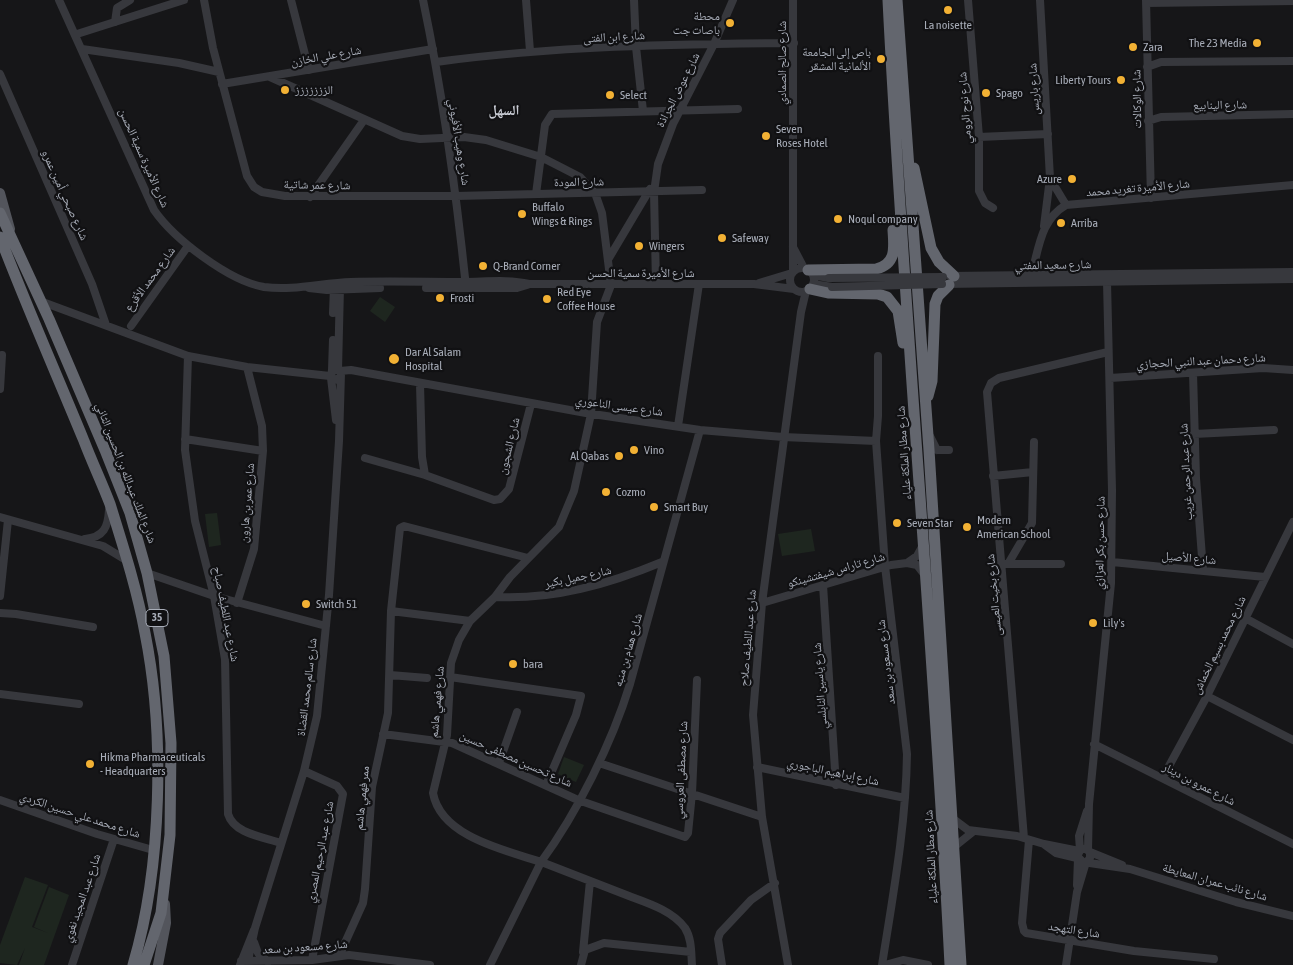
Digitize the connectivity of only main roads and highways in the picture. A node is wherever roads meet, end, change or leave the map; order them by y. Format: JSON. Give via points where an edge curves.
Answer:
{"nodes":[{"id":1,"x":881,"y":0,"type":"edge"},
{"id":2,"x":888,"y":0,"type":"edge"},
{"id":3,"x":897,"y":0,"type":"edge"},
{"id":4,"x":904,"y":0,"type":"edge"},
{"id":5,"x":889,"y":35,"type":"junction"},
{"id":6,"x":900,"y":41,"type":"junction"},
{"id":7,"x":894,"y":148,"type":"junction"},
{"id":8,"x":907,"y":150,"type":"junction"},
{"id":9,"x":0,"y":193,"type":"edge"},
{"id":10,"x":0,"y":213,"type":"edge"},
{"id":11,"x":4,"y":240,"type":"edge"},
{"id":12,"x":808,"y":271,"type":"road end"},
{"id":13,"x":804,"y":289,"type":"road end"},
{"id":14,"x":920,"y":408,"type":"junction"},
{"id":15,"x":164,"y":892,"type":"junction"},
{"id":16,"x":148,"y":898,"type":"junction"},
{"id":17,"x":128,"y":965,"type":"edge"},
{"id":18,"x":133,"y":965,"type":"edge"},
{"id":19,"x":144,"y":965,"type":"edge"},
{"id":20,"x":158,"y":965,"type":"edge"},
{"id":21,"x":950,"y":965,"type":"edge"},
{"id":22,"x":961,"y":965,"type":"edge"}],
"edges":[{"from":1,"to":5,"type":"highway"},
{"from":2,"to":5,"type":"highway","name":"شارع مطار الملكة علياء"},
{"from":3,"to":6,"type":"highway","name":"شارع مطار الملكة علياء"},
{"from":4,"to":6,"type":"highway"},
{"from":5,"to":7,"type":"highway","name":"شارع مطار الملكة علياء"},
{"from":6,"to":8,"type":"highway","name":"شارع مطار الملكة علياء"},
{"from":7,"to":12,"type":"highway","via":[[891,178],[894,249],[891,260],[876,268]]},
{"from":7,"to":14,"type":"highway","name":"شارع مطار الملكة علياء"},
{"from":8,"to":14,"type":"highway","name":"شارع مطار الملكة علياء"},
{"from":8,"to":14,"type":"highway","via":[[919,186],[931,248],[947,281],[935,304],[932,381]]},
{"from":9,"to":11,"type":"main road"},
{"from":10,"to":11,"type":"highway","name":"شارع الملك عبدالله بن الحسين الثاني","number":"35"},
{"from":11,"to":15,"type":"highway","name":"شارع الملك عبدالله بن الحسين الثاني","number":"35","via":[[40,301],[105,450],[130,514],[147,573],[169,698],[170,835]]},
{"from":11,"to":16,"type":"highway","name":"شارع الملك عبدالله بن الحسين الثاني","number":"35","via":[[109,504],[142,617],[152,676],[156,782]]},
{"from":13,"to":14,"type":"highway","via":[[878,294],[894,303],[899,315],[907,387]]},
{"from":14,"to":21,"type":"highway","name":"شارع مطار الملكة علياء","via":[[923,545]]},
{"from":14,"to":22,"type":"highway","name":"شارع مطار الملكة علياء","via":[[927,426]]},
{"from":15,"to":19,"type":"highway","name":"شارع الملك عبدالله بن الحسين الثاني","number":"35","via":[[161,913]]},
{"from":15,"to":20,"type":"main road","via":[[166,923]]},
{"from":16,"to":17,"type":"main road"},
{"from":16,"to":18,"type":"highway","name":"شارع الملك عبدالله بن الحسين الثاني","number":"35"}]}
